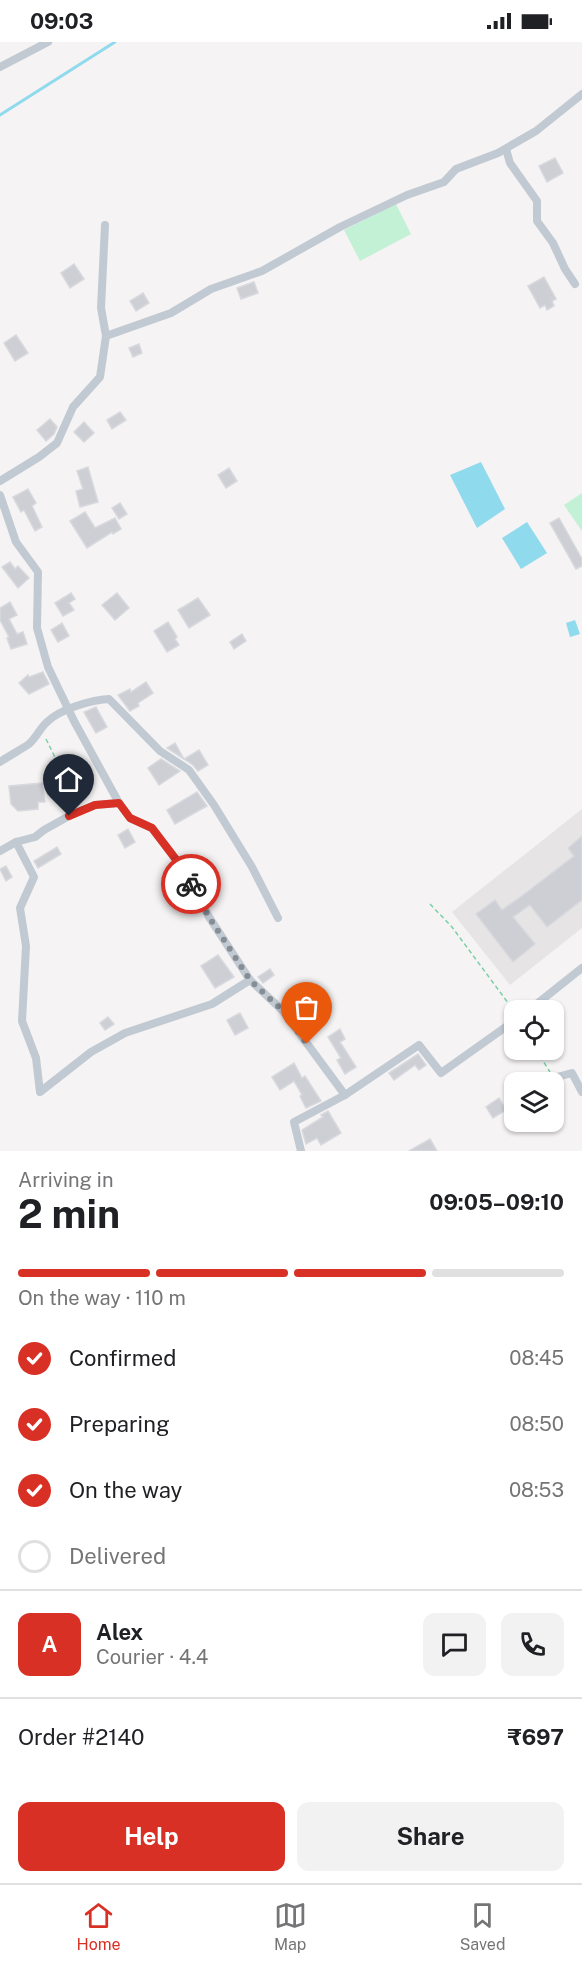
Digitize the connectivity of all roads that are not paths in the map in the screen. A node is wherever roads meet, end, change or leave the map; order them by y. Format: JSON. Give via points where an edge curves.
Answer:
{"nodes":[{"id":1,"x":48,"y":42,"type":"edge"},
{"id":2,"x":0,"y":67,"type":"edge"},
{"id":3,"x":582,"y":94,"type":"edge"},
{"id":4,"x":506,"y":149,"type":"junction"},
{"id":5,"x":105,"y":225,"type":"dead end"},
{"id":6,"x":575,"y":284,"type":"dead end"},
{"id":7,"x":106,"y":336,"type":"junction"},
{"id":8,"x":0,"y":481,"type":"edge"},
{"id":9,"x":0,"y":495,"type":"edge"},
{"id":10,"x":69,"y":710,"type":"junction"},
{"id":11,"x":0,"y":762,"type":"edge"},
{"id":12,"x":119,"y":803,"type":"junction"},
{"id":13,"x":16,"y":842,"type":"junction"},
{"id":14,"x":0,"y":851,"type":"edge"},
{"id":15,"x":278,"y":918,"type":"dead end"},
{"id":16,"x":582,"y":968,"type":"edge"},
{"id":17,"x":250,"y":980,"type":"junction"},
{"id":18,"x":542,"y":1000,"type":"edge"},
{"id":19,"x":504,"y":1028,"type":"edge"},
{"id":20,"x":564,"y":1075,"type":"edge"},
{"id":21,"x":582,"y":1092,"type":"edge"},
{"id":22,"x":345,"y":1095,"type":"junction"},
{"id":23,"x":301,"y":1151,"type":"edge"}],
"edges":[{"from":1,"to":2,"type":"street"},
{"from":3,"to":4,"type":"street","via":[[536,131]]},
{"from":4,"to":6,"type":"street","via":[[510,163],[537,201],[537,221]]},
{"from":4,"to":7,"type":"street","via":[[456,169],[444,182],[340,227],[262,271],[211,289],[171,313]]},
{"from":5,"to":7,"type":"street","via":[[101,308]]},
{"from":7,"to":8,"type":"street","via":[[100,378],[73,407],[57,442]]},
{"from":9,"to":10,"type":"street","via":[[16,542],[38,573],[37,628],[48,667]]},
{"from":10,"to":11,"type":"street","via":[[46,723],[28,744]]},
{"from":10,"to":12,"type":"street"},
{"from":10,"to":15,"type":"street","via":[[96,699],[109,699],[160,751],[189,770],[252,867]]},
{"from":12,"to":13,"type":"street","via":[[95,805],[35,837]]},
{"from":12,"to":17,"type":"street","via":[[130,818],[152,828],[184,870]]},
{"from":13,"to":14,"type":"street"},
{"from":13,"to":17,"type":"street","via":[[34,877],[20,908],[26,946],[22,1021],[36,1058],[40,1092],[91,1052],[125,1033],[212,1004]]},
{"from":16,"to":18,"type":"street"},
{"from":17,"to":22,"type":"street","via":[[283,1011]]},
{"from":19,"to":22,"type":"street","via":[[441,1073],[419,1045]]},
{"from":20,"to":21,"type":"street","via":[[572,1073]]},
{"from":22,"to":23,"type":"street","via":[[294,1122]]}]}
